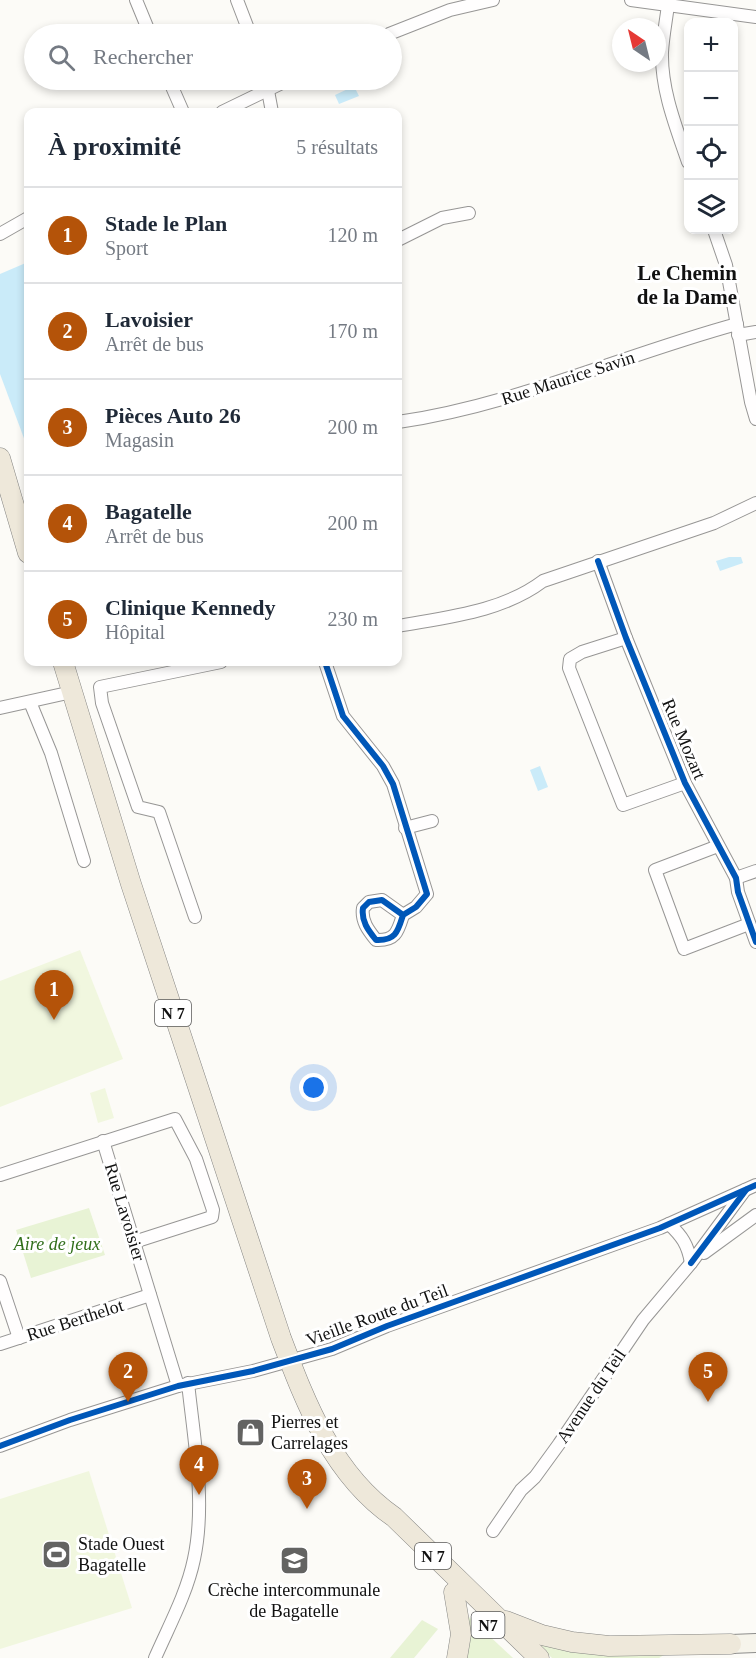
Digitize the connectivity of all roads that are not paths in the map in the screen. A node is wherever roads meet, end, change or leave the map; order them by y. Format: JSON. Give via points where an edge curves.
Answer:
{"nodes":[{"id":1,"x":136,"y":0,"type":"edge"},
{"id":2,"x":237,"y":0,"type":"edge"},
{"id":3,"x":493,"y":0,"type":"edge"},
{"id":4,"x":631,"y":0,"type":"edge"},
{"id":5,"x":669,"y":5,"type":"junction"},
{"id":6,"x":723,"y":6,"type":"edge"},
{"id":7,"x":756,"y":16,"type":"edge"},
{"id":8,"x":146,"y":24,"type":"edge"},
{"id":9,"x":246,"y":24,"type":"edge"},
{"id":10,"x":402,"y":29,"type":"edge"},
{"id":11,"x":173,"y":90,"type":"edge"},
{"id":12,"x":257,"y":90,"type":"edge"},
{"id":13,"x":268,"y":90,"type":"edge"},
{"id":14,"x":181,"y":108,"type":"edge"},
{"id":15,"x":228,"y":108,"type":"edge"},
{"id":16,"x":271,"y":108,"type":"edge"},
{"id":17,"x":684,"y":150,"type":"edge"},
{"id":18,"x":469,"y":213,"type":"dead end"},
{"id":19,"x":24,"y":220,"type":"edge"},
{"id":20,"x":0,"y":234,"type":"edge"},
{"id":21,"x":715,"y":234,"type":"edge"},
{"id":22,"x":402,"y":238,"type":"edge"},
{"id":23,"x":738,"y":330,"type":"junction"},
{"id":24,"x":756,"y":332,"type":"edge"},
{"id":25,"x":756,"y":419,"type":"edge"},
{"id":26,"x":402,"y":421,"type":"edge"},
{"id":27,"x":0,"y":458,"type":"edge"},
{"id":28,"x":756,"y":503,"type":"edge"},
{"id":29,"x":24,"y":539,"type":"edge"},
{"id":30,"x":598,"y":561,"type":"junction"},
{"id":31,"x":402,"y":625,"type":"edge"},
{"id":32,"x":626,"y":638,"type":"junction"},
{"id":33,"x":64,"y":666,"type":"edge"},
{"id":34,"x":202,"y":666,"type":"edge"},
{"id":35,"x":326,"y":666,"type":"edge"},
{"id":36,"x":72,"y":692,"type":"junction"},
{"id":37,"x":30,"y":702,"type":"junction"},
{"id":38,"x":0,"y":708,"type":"edge"},
{"id":39,"x":685,"y":783,"type":"junction"},
{"id":40,"x":432,"y":821,"type":"dead end"},
{"id":41,"x":405,"y":828,"type":"junction"},
{"id":42,"x":718,"y":846,"type":"junction"},
{"id":43,"x":84,"y":861,"type":"dead end"},
{"id":44,"x":756,"y":871,"type":"edge"},
{"id":45,"x":736,"y":878,"type":"junction"},
{"id":46,"x":403,"y":915,"type":"dead end"},
{"id":47,"x":195,"y":917,"type":"dead end"},
{"id":48,"x":749,"y":924,"type":"junction"},
{"id":49,"x":756,"y":942,"type":"edge"},
{"id":50,"x":103,"y":1141,"type":"junction"},
{"id":51,"x":0,"y":1175,"type":"edge"},
{"id":52,"x":751,"y":1187,"type":"edge"},
{"id":53,"x":756,"y":1215,"type":"edge"},
{"id":54,"x":669,"y":1224,"type":"junction"},
{"id":55,"x":134,"y":1242,"type":"junction"},
{"id":56,"x":691,"y":1263,"type":"junction"},
{"id":57,"x":0,"y":1281,"type":"edge"},
{"id":58,"x":150,"y":1295,"type":"junction"},
{"id":59,"x":19,"y":1338,"type":"junction"},
{"id":60,"x":0,"y":1344,"type":"edge"},
{"id":61,"x":290,"y":1362,"type":"junction"},
{"id":62,"x":183,"y":1385,"type":"junction"},
{"id":63,"x":0,"y":1444,"type":"edge"},
{"id":64,"x":375,"y":1504,"type":"junction"},
{"id":65,"x":493,"y":1531,"type":"dead end"},
{"id":66,"x":454,"y":1592,"type":"junction"},
{"id":67,"x":489,"y":1611,"type":"junction"},
{"id":68,"x":756,"y":1642,"type":"edge"},
{"id":69,"x":731,"y":1644,"type":"junction"},
{"id":70,"x":155,"y":1658,"type":"edge"},
{"id":71,"x":457,"y":1658,"type":"edge"},
{"id":72,"x":522,"y":1658,"type":"edge"},
{"id":73,"x":539,"y":1658,"type":"edge"},
{"id":74,"x":672,"y":1658,"type":"edge"}],
"edges":[{"from":1,"to":8,"type":"street"},
{"from":2,"to":9,"type":"street"},
{"from":3,"to":10,"type":"street","via":[[450,10]]},
{"from":4,"to":5,"type":"street"},
{"from":5,"to":6,"type":"street"},
{"from":5,"to":17,"type":"street","via":[[662,53],[665,84]]},
{"from":6,"to":7,"type":"street"},
{"from":11,"to":14,"type":"street"},
{"from":12,"to":15,"type":"street"},
{"from":13,"to":16,"type":"street"},
{"from":18,"to":22,"type":"street","via":[[442,218]]},
{"from":19,"to":20,"type":"street"},
{"from":21,"to":23,"type":"street","via":[[726,265]]},
{"from":23,"to":24,"type":"street","name":"Rue Maurice Savin"},
{"from":23,"to":25,"type":"street"},
{"from":23,"to":26,"type":"street","name":"Rue Maurice Savin","via":[[501,400]]},
{"from":27,"to":29,"type":"main road"},
{"from":28,"to":30,"type":"street","via":[[714,523]]},
{"from":30,"to":31,"type":"street","via":[[474,612]]},
{"from":30,"to":32,"type":"street","name":"Rue Mozart"},
{"from":32,"to":39,"type":"street","name":"Rue Mozart"},
{"from":32,"to":39,"type":"street","via":[[570,659],[570,668],[623,805]]},
{"from":33,"to":36,"type":"main road","number":"N 7"},
{"from":34,"to":47,"type":"street","via":[[100,687],[138,807],[159,812]]},
{"from":35,"to":41,"type":"street","via":[[343,716],[393,784]]},
{"from":36,"to":37,"type":"street"},
{"from":36,"to":61,"type":"main road","number":"N 7","via":[[134,895]]},
{"from":37,"to":38,"type":"street"},
{"from":37,"to":43,"type":"street","via":[[51,753]]},
{"from":39,"to":42,"type":"street","name":"Rue Mozart"},
{"from":40,"to":41,"type":"street"},
{"from":41,"to":46,"type":"street","via":[[427,894]]},
{"from":42,"to":45,"type":"street","name":"Rue Mozart"},
{"from":42,"to":48,"type":"street","via":[[655,870],[684,949]]},
{"from":44,"to":45,"type":"street"},
{"from":45,"to":48,"type":"street","name":"Rue Mozart"},
{"from":48,"to":49,"type":"street","name":"Rue Mozart"},
{"from":50,"to":51,"type":"street","name":"Rue Lavoisier"},
{"from":50,"to":55,"type":"street","name":"Rue Lavoisier"},
{"from":50,"to":55,"type":"street","via":[[175,1119],[196,1159],[213,1210],[212,1217]]},
{"from":52,"to":54,"type":"street","name":"Vieille Route du Teil"},
{"from":52,"to":56,"type":"street","name":"Avenue du Teil"},
{"from":53,"to":56,"type":"street","name":"Avenue du Teil"},
{"from":54,"to":56,"type":"street","via":[[688,1246]]},
{"from":54,"to":61,"type":"street","name":"Vieille Route du Teil"},
{"from":55,"to":58,"type":"street","name":"Rue Lavoisier"},
{"from":56,"to":65,"type":"street","name":"Avenue du Teil","via":[[642,1320],[535,1477],[521,1490]]},
{"from":57,"to":59,"type":"street"},
{"from":58,"to":59,"type":"street","name":"Rue Berthelot"},
{"from":58,"to":62,"type":"street","name":"Rue Lavoisier"},
{"from":59,"to":60,"type":"street","name":"Rue Berthelot"},
{"from":61,"to":62,"type":"street","name":"Vieille Route du Teil"},
{"from":61,"to":64,"type":"main road","number":"N 7","via":[[321,1433]]},
{"from":62,"to":63,"type":"street","name":"Vieille Route du Teil"},
{"from":62,"to":70,"type":"street","name":"Rue Lavoisier","via":[[199,1496],[197,1541],[187,1582]]},
{"from":64,"to":66,"type":"main road","number":"N7","via":[[386,1524]]},
{"from":64,"to":67,"type":"main road","number":"N 7","via":[[394,1517]]},
{"from":66,"to":71,"type":"main road","number":"N 7","via":[[461,1634]]},
{"from":66,"to":72,"type":"main road","number":"N7"},
{"from":67,"to":69,"type":"main road","number":"N 7","via":[[505,1621],[572,1642],[609,1646]]},
{"from":67,"to":73,"type":"main road","number":"N 7"},
{"from":68,"to":69,"type":"main road"},
{"from":69,"to":74,"type":"main road"}]}
